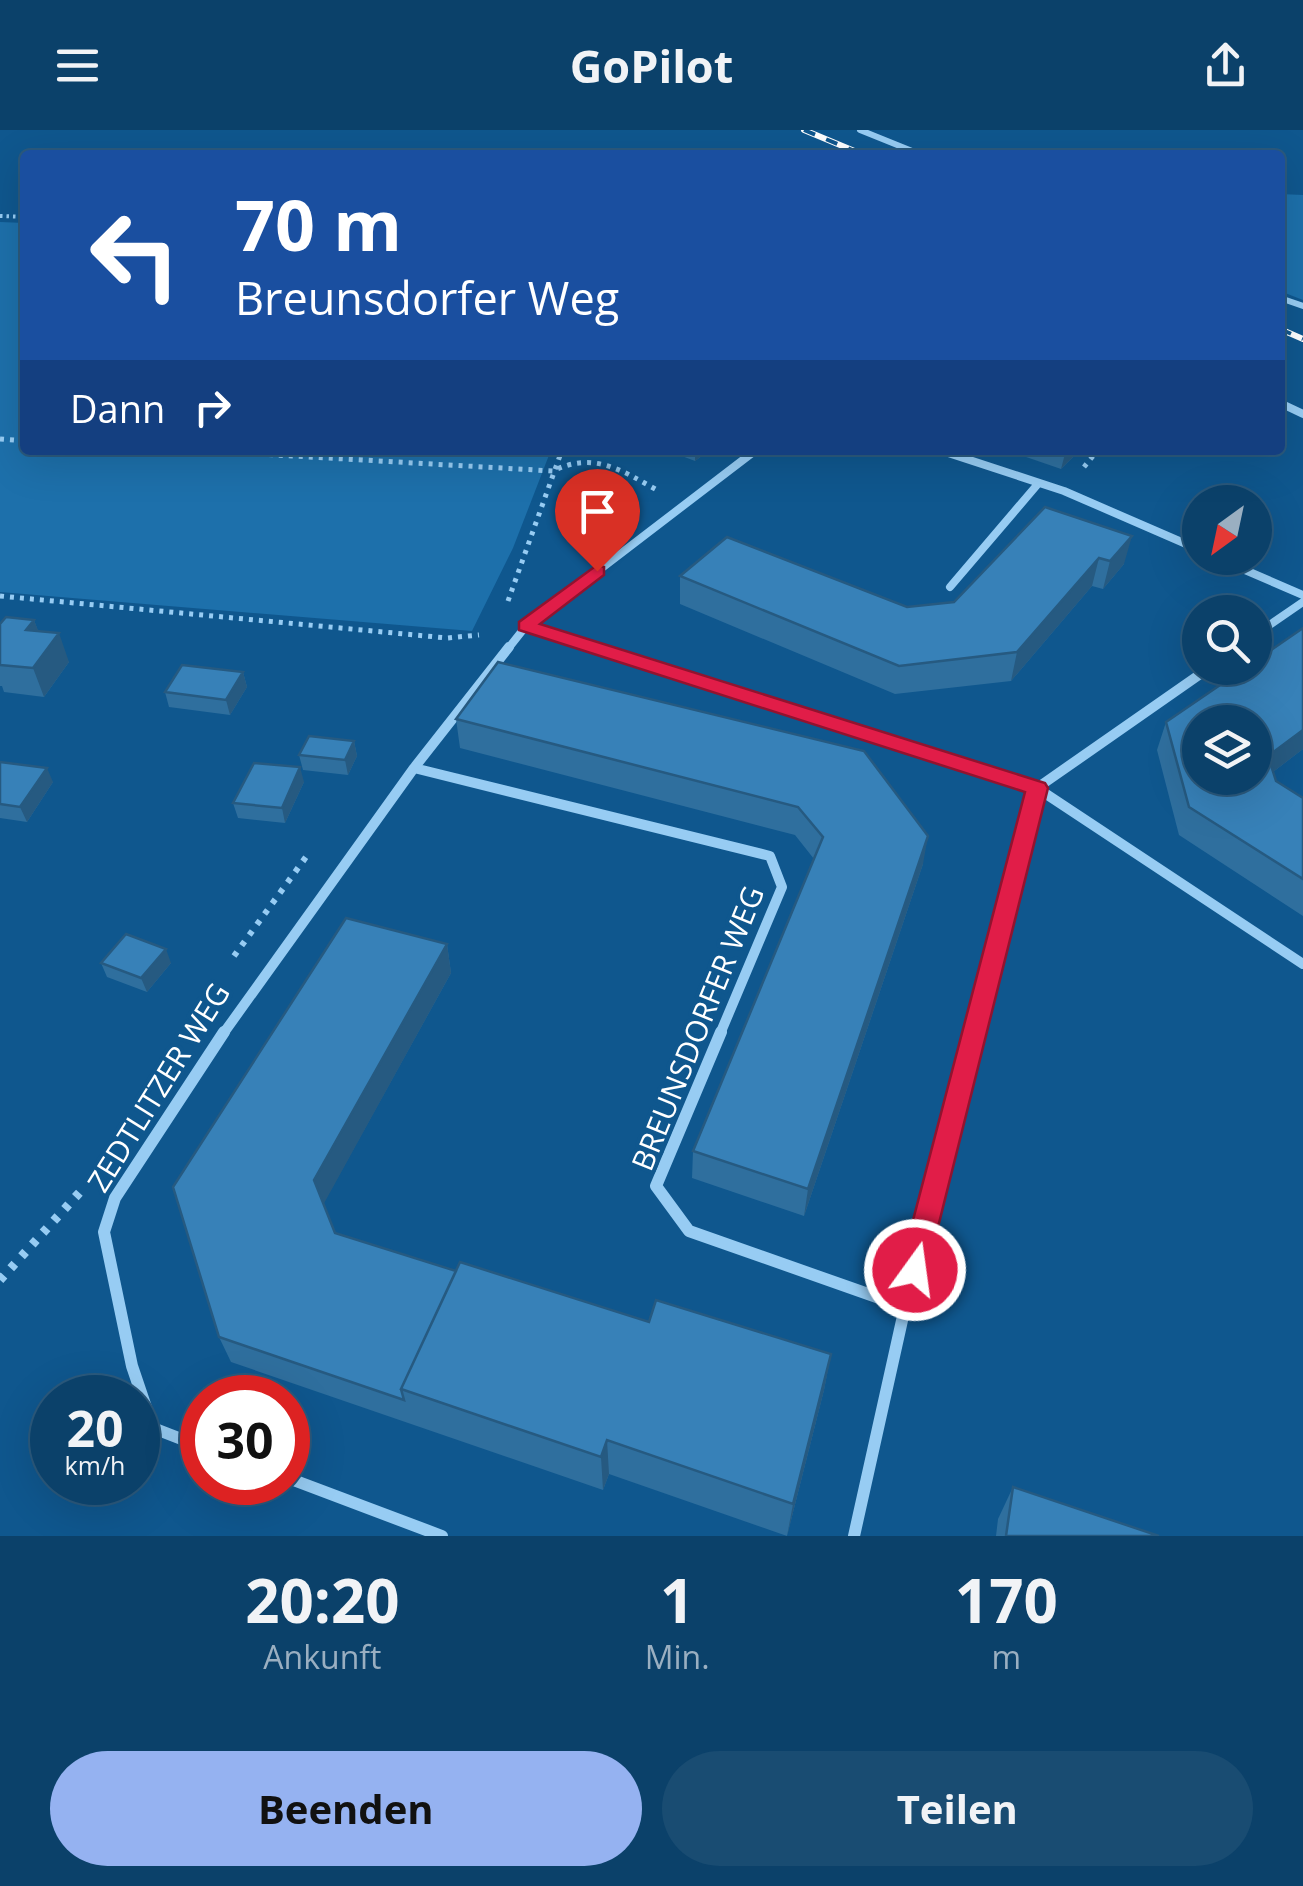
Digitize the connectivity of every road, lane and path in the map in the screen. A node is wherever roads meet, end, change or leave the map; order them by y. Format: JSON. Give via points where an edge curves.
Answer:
{"nodes":[{"id":1,"x":860,"y":130,"type":"edge"},
{"id":2,"x":910,"y":150,"type":"edge"},
{"id":3,"x":276,"y":455,"type":"edge"},
{"id":4,"x":560,"y":455,"type":"edge"},
{"id":5,"x":750,"y":455,"type":"edge"},
{"id":6,"x":952,"y":455,"type":"edge"},
{"id":7,"x":553,"y":471,"type":"junction"},
{"id":8,"x":1037,"y":485,"type":"junction"},
{"id":9,"x":685,"y":506,"type":"junction"},
{"id":10,"x":1182,"y":542,"type":"edge"},
{"id":11,"x":1254,"y":575,"type":"edge"},
{"id":12,"x":950,"y":587,"type":"dead end"},
{"id":13,"x":0,"y":596,"type":"edge"},
{"id":14,"x":1303,"y":598,"type":"edge"},
{"id":15,"x":1272,"y":622,"type":"edge"},
{"id":16,"x":526,"y":626,"type":"junction"},
{"id":17,"x":491,"y":634,"type":"junction"},
{"id":18,"x":514,"y":641,"type":"junction"},
{"id":19,"x":1185,"y":685,"type":"edge"},
{"id":20,"x":414,"y":768,"type":"junction"},
{"id":21,"x":1037,"y":788,"type":"junction"},
{"id":22,"x":1303,"y":964,"type":"edge"},
{"id":23,"x":906,"y":1306,"type":"junction"},
{"id":24,"x":180,"y":1438,"type":"edge"},
{"id":25,"x":310,"y":1486,"type":"edge"},
{"id":26,"x":442,"y":1536,"type":"edge"},
{"id":27,"x":854,"y":1536,"type":"edge"}],
"edges":[{"from":1,"to":2,"type":"street"},
{"from":3,"to":7,"type":"path"},
{"from":4,"to":7,"type":"path"},
{"from":5,"to":9,"type":"street"},
{"from":6,"to":8,"type":"street"},
{"from":7,"to":9,"type":"path","via":[[572,459],[605,462]]},
{"from":7,"to":17,"type":"path"},
{"from":8,"to":10,"type":"street","via":[[1064,490]]},
{"from":8,"to":12,"type":"street"},
{"from":9,"to":16,"type":"street"},
{"from":11,"to":14,"type":"street"},
{"from":13,"to":17,"type":"path","via":[[447,638]]},
{"from":14,"to":15,"type":"street"},
{"from":16,"to":18,"type":"street"},
{"from":16,"to":21,"type":"street"},
{"from":17,"to":18,"type":"path"},
{"from":18,"to":20,"type":"street"},
{"from":19,"to":21,"type":"street"},
{"from":20,"to":23,"type":"street","name":"BREUNSDORFER WEG","via":[[770,856],[782,887],[656,1186],[688,1231]]},
{"from":20,"to":24,"type":"street","name":"ZEDTLITZER WEG","via":[[246,999],[115,1198],[104,1232],[132,1366],[153,1428]]},
{"from":21,"to":22,"type":"street"},
{"from":21,"to":23,"type":"street"},
{"from":23,"to":27,"type":"street"},
{"from":25,"to":26,"type":"street"}]}
